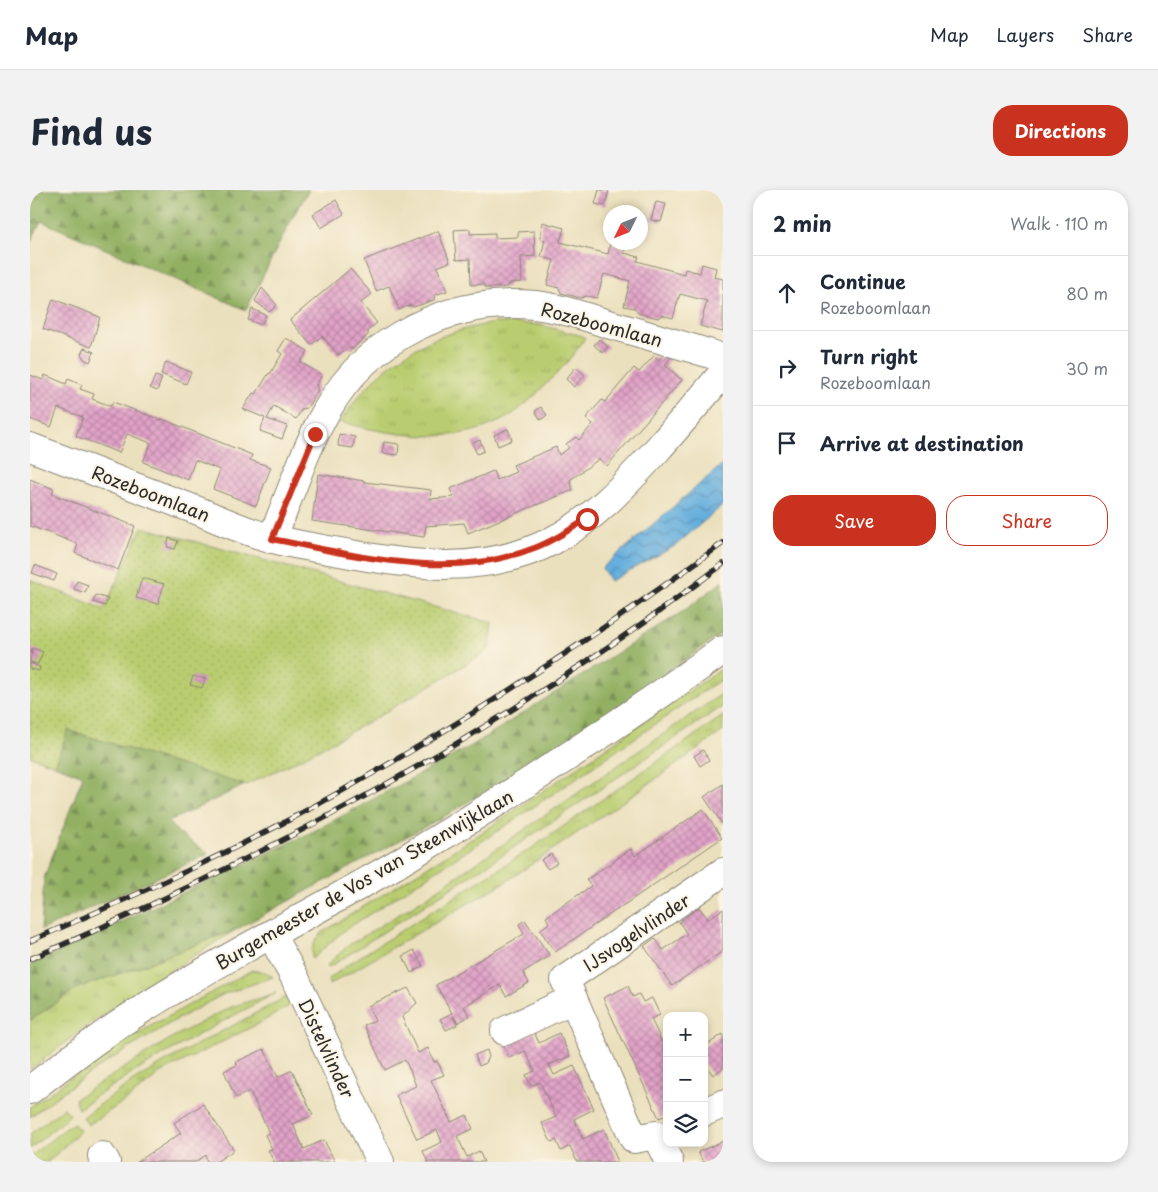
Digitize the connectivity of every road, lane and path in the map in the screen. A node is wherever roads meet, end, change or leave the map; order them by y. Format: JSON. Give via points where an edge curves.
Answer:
{"nodes":[{"id":1,"x":723,"y":360,"type":"edge"},
{"id":2,"x":723,"y":373,"type":"edge"},
{"id":3,"x":30,"y":447,"type":"edge"},
{"id":4,"x":272,"y":539,"type":"junction"},
{"id":5,"x":723,"y":650,"type":"edge"},
{"id":6,"x":723,"y":872,"type":"edge"},
{"id":7,"x":271,"y":935,"type":"junction"},
{"id":8,"x":573,"y":999,"type":"junction"},
{"id":9,"x":505,"y":1031,"type":"dead end"},
{"id":10,"x":30,"y":1090,"type":"edge"},
{"id":11,"x":723,"y":1104,"type":"edge"},
{"id":12,"x":708,"y":1110,"type":"edge"},
{"id":13,"x":661,"y":1133,"type":"edge"},
{"id":14,"x":380,"y":1162,"type":"edge"},
{"id":15,"x":669,"y":1162,"type":"edge"}],
"edges":[{"from":1,"to":4,"type":"street","name":"Rozeboomlaan","via":[[591,318],[536,305],[480,306],[427,321],[380,349],[342,387],[315,434]]},
{"from":2,"to":4,"type":"street","name":"Rozeboomlaan","via":[[604,505],[568,531],[536,548],[479,562],[420,565]]},
{"from":3,"to":4,"type":"street","name":"Rozeboomlaan"},
{"from":5,"to":7,"type":"street","name":"Burgemeester de Vos van Steenwijklaan","via":[[462,824]]},
{"from":6,"to":8,"type":"street","name":"IJsvogelvlinder","via":[[565,980]]},
{"from":7,"to":10,"type":"street","name":"Burgemeester de Vos van Steenwijklaan","via":[[145,1007]]},
{"from":7,"to":14,"type":"street","name":"Distelvlinder","via":[[294,976]]},
{"from":8,"to":9,"type":"street"},
{"from":8,"to":13,"type":"street","name":"IJsvogelvlinder","via":[[634,1139]]},
{"from":11,"to":12,"type":"street"},
{"from":13,"to":15,"type":"street","name":"IJsvogelvlinder"}]}
